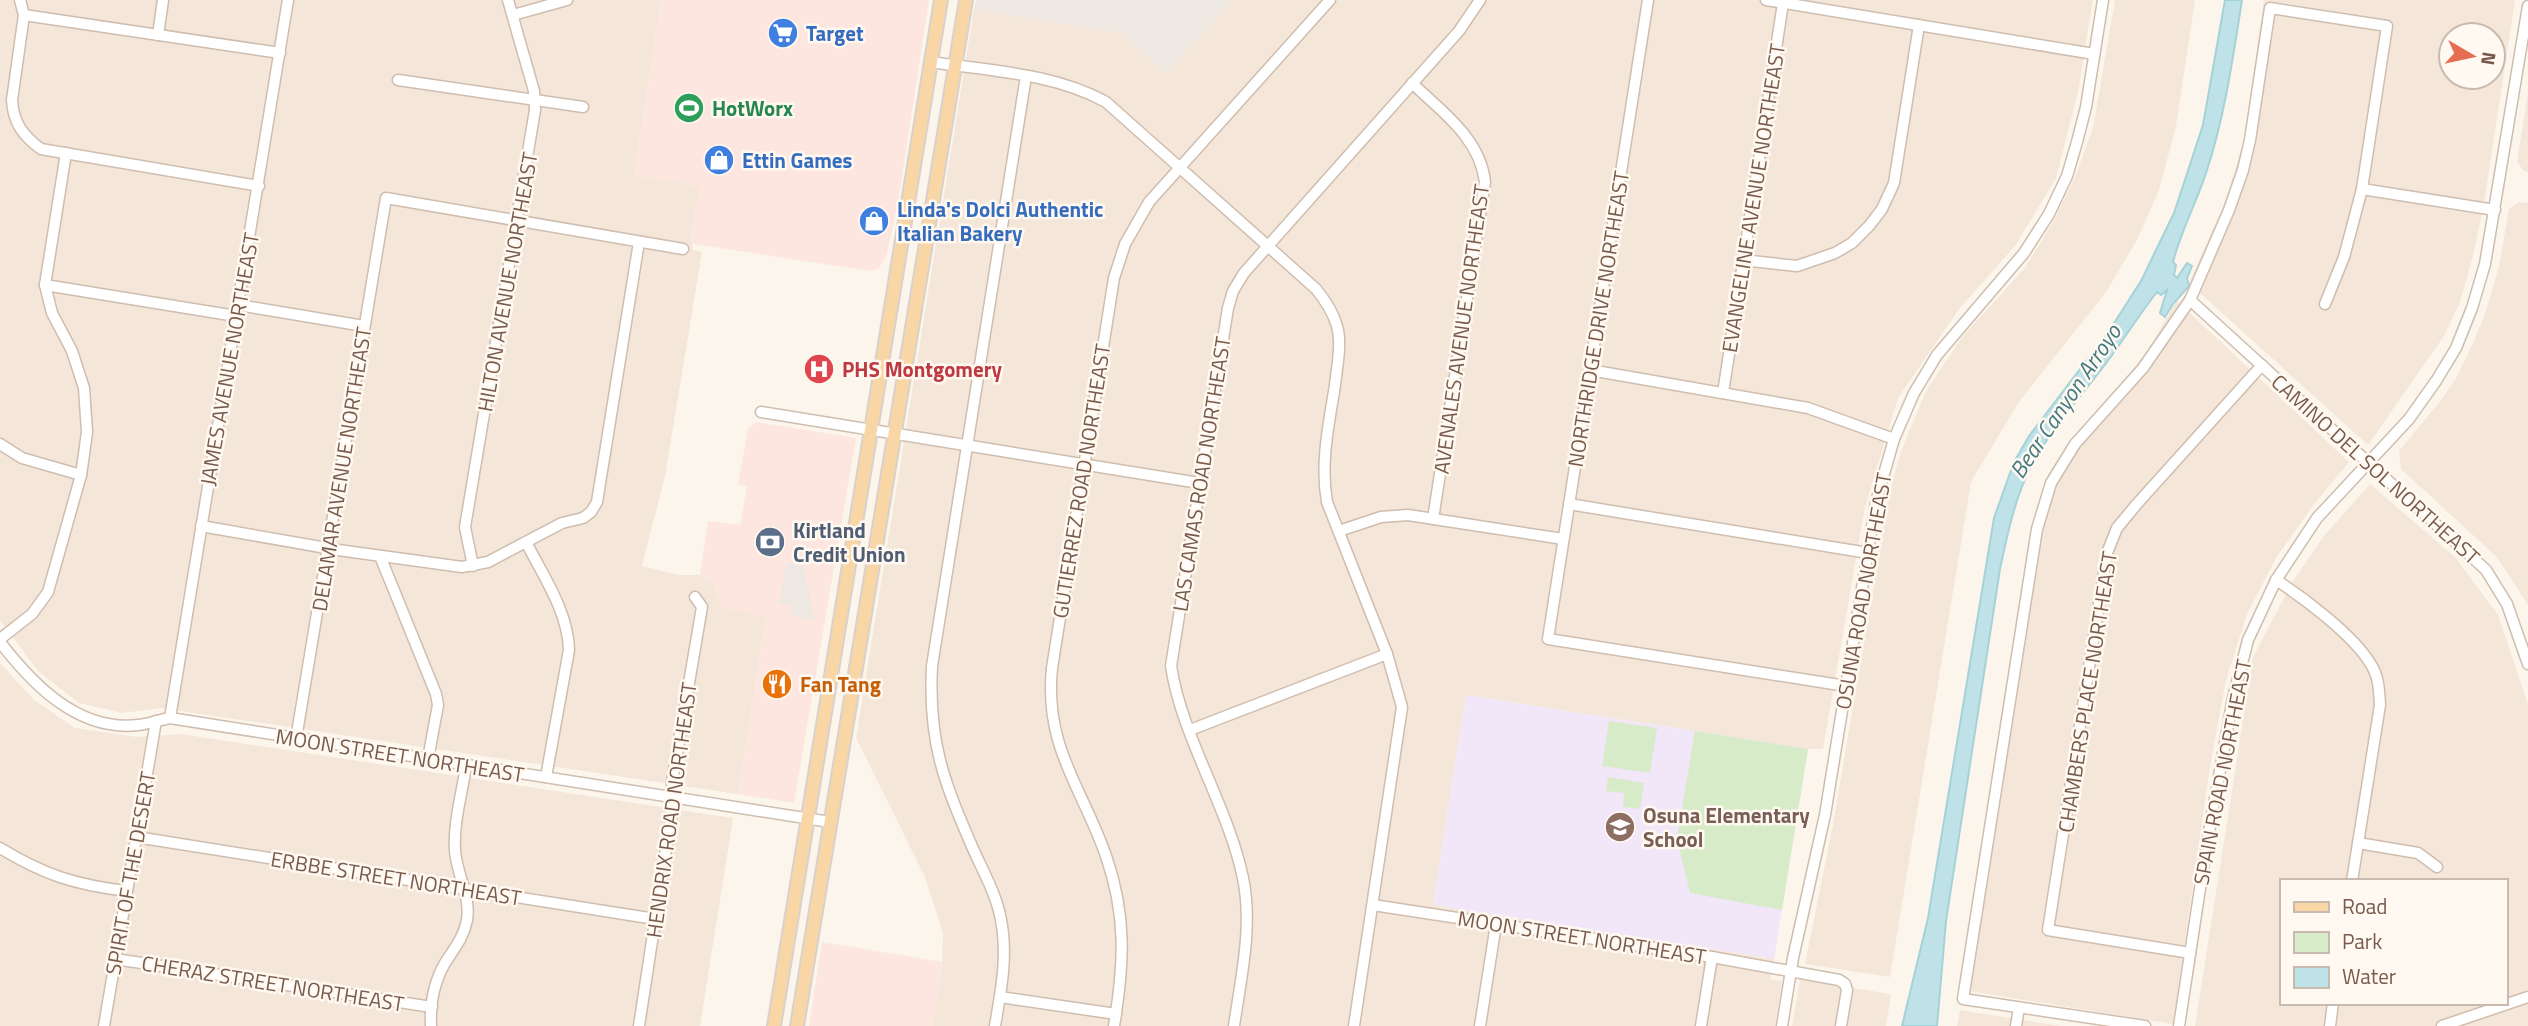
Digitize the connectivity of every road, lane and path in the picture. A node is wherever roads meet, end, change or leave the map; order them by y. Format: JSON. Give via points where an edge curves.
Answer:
{"nodes":[{"id":1,"x":20,"y":0,"type":"edge"},
{"id":2,"x":163,"y":0,"type":"edge"},
{"id":3,"x":288,"y":0,"type":"edge"},
{"id":4,"x":508,"y":0,"type":"edge"},
{"id":5,"x":567,"y":0,"type":"edge"},
{"id":6,"x":941,"y":0,"type":"edge"},
{"id":7,"x":966,"y":0,"type":"edge"},
{"id":8,"x":1329,"y":0,"type":"edge"},
{"id":9,"x":1480,"y":0,"type":"edge"},
{"id":10,"x":1648,"y":0,"type":"edge"},
{"id":11,"x":1766,"y":0,"type":"edge"},
{"id":12,"x":2103,"y":0,"type":"edge"},
{"id":13,"x":1783,"y":3,"type":"junction"},
{"id":14,"x":2528,"y":6,"type":"edge"},
{"id":15,"x":24,"y":15,"type":"junction"},
{"id":16,"x":513,"y":15,"type":"junction"},
{"id":17,"x":1919,"y":25,"type":"junction"},
{"id":18,"x":158,"y":35,"type":"junction"},
{"id":19,"x":280,"y":53,"type":"junction"},
{"id":20,"x":2094,"y":54,"type":"junction"},
{"id":21,"x":931,"y":62,"type":"junction"},
{"id":22,"x":955,"y":66,"type":"junction"},
{"id":23,"x":1026,"y":76,"type":"junction"},
{"id":24,"x":398,"y":80,"type":"dead end"},
{"id":25,"x":1412,"y":83,"type":"junction"},
{"id":26,"x":536,"y":100,"type":"junction"},
{"id":27,"x":583,"y":107,"type":"dead end"},
{"id":28,"x":66,"y":153,"type":"junction"},
{"id":29,"x":1180,"y":166,"type":"junction"},
{"id":30,"x":258,"y":186,"type":"junction"},
{"id":31,"x":2362,"y":189,"type":"junction"},
{"id":32,"x":2495,"y":211,"type":"junction"},
{"id":33,"x":519,"y":220,"type":"junction"},
{"id":34,"x":639,"y":242,"type":"junction"},
{"id":35,"x":1267,"y":246,"type":"junction"},
{"id":36,"x":683,"y":249,"type":"dead end"},
{"id":37,"x":1742,"y":260,"type":"junction"},
{"id":38,"x":45,"y":285,"type":"junction"},
{"id":39,"x":2190,"y":300,"type":"junction"},
{"id":40,"x":2325,"y":304,"type":"dead end"},
{"id":41,"x":237,"y":310,"type":"junction"},
{"id":42,"x":364,"y":326,"type":"junction"},
{"id":43,"x":2262,"y":365,"type":"junction"},
{"id":44,"x":1590,"y":370,"type":"junction"},
{"id":45,"x":1723,"y":393,"type":"junction"},
{"id":46,"x":761,"y":412,"type":"dead end"},
{"id":47,"x":871,"y":430,"type":"junction"},
{"id":48,"x":894,"y":433,"type":"junction"},
{"id":49,"x":1894,"y":439,"type":"junction"},
{"id":50,"x":0,"y":444,"type":"edge"},
{"id":51,"x":967,"y":445,"type":"junction"},
{"id":52,"x":2369,"y":463,"type":"junction"},
{"id":53,"x":1084,"y":464,"type":"junction"},
{"id":54,"x":81,"y":475,"type":"junction"},
{"id":55,"x":1199,"y":483,"type":"junction"},
{"id":56,"x":1569,"y":504,"type":"junction"},
{"id":57,"x":1433,"y":519,"type":"junction"},
{"id":58,"x":201,"y":526,"type":"junction"},
{"id":59,"x":1339,"y":531,"type":"junction"},
{"id":60,"x":1563,"y":539,"type":"junction"},
{"id":61,"x":526,"y":542,"type":"junction"},
{"id":62,"x":328,"y":548,"type":"junction"},
{"id":63,"x":1868,"y":553,"type":"junction"},
{"id":64,"x":380,"y":556,"type":"junction"},
{"id":65,"x":473,"y":566,"type":"junction"},
{"id":66,"x":2276,"y":580,"type":"junction"},
{"id":67,"x":695,"y":597,"type":"dead end"},
{"id":68,"x":0,"y":641,"type":"edge"},
{"id":69,"x":1387,"y":654,"type":"junction"},
{"id":70,"x":2528,"y":664,"type":"edge"},
{"id":71,"x":1846,"y":686,"type":"junction"},
{"id":72,"x":170,"y":718,"type":"junction"},
{"id":73,"x":156,"y":721,"type":"junction"},
{"id":74,"x":1190,"y":730,"type":"junction"},
{"id":75,"x":296,"y":740,"type":"junction"},
{"id":76,"x":428,"y":759,"type":"junction"},
{"id":77,"x":466,"y":765,"type":"junction"},
{"id":78,"x":546,"y":777,"type":"junction"},
{"id":79,"x":673,"y":796,"type":"junction"},
{"id":80,"x":807,"y":819,"type":"junction"},
{"id":81,"x":830,"y":822,"type":"junction"},
{"id":82,"x":136,"y":836,"type":"junction"},
{"id":83,"x":2358,"y":843,"type":"junction"},
{"id":84,"x":0,"y":848,"type":"edge"},
{"id":85,"x":2437,"y":866,"type":"dead end"},
{"id":86,"x":2352,"y":879,"type":"edge"},
{"id":87,"x":464,"y":889,"type":"junction"},
{"id":88,"x":127,"y":891,"type":"junction"},
{"id":89,"x":1373,"y":905,"type":"junction"},
{"id":90,"x":655,"y":919,"type":"junction"},
{"id":91,"x":1496,"y":924,"type":"junction"},
{"id":92,"x":2190,"y":953,"type":"junction"},
{"id":93,"x":1712,"y":957,"type":"junction"},
{"id":94,"x":115,"y":959,"type":"junction"},
{"id":95,"x":1791,"y":971,"type":"junction"},
{"id":96,"x":1000,"y":997,"type":"junction"},
{"id":97,"x":2528,"y":997,"type":"edge"},
{"id":98,"x":2507,"y":1004,"type":"edge"},
{"id":99,"x":2333,"y":1005,"type":"edge"},
{"id":100,"x":2504,"y":1005,"type":"edge"},
{"id":101,"x":432,"y":1007,"type":"junction"},
{"id":102,"x":2019,"y":1007,"type":"junction"},
{"id":103,"x":1116,"y":1014,"type":"junction"},
{"id":104,"x":104,"y":1026,"type":"edge"},
{"id":105,"x":431,"y":1026,"type":"edge"},
{"id":106,"x":639,"y":1026,"type":"edge"},
{"id":107,"x":774,"y":1026,"type":"edge"},
{"id":108,"x":797,"y":1026,"type":"edge"},
{"id":109,"x":995,"y":1026,"type":"edge"},
{"id":110,"x":1114,"y":1026,"type":"edge"},
{"id":111,"x":1234,"y":1026,"type":"edge"},
{"id":112,"x":1354,"y":1026,"type":"edge"},
{"id":113,"x":1480,"y":1026,"type":"edge"},
{"id":114,"x":1701,"y":1026,"type":"edge"},
{"id":115,"x":1782,"y":1026,"type":"edge"},
{"id":116,"x":1841,"y":1026,"type":"edge"},
{"id":117,"x":2016,"y":1026,"type":"edge"},
{"id":118,"x":2145,"y":1026,"type":"edge"},
{"id":119,"x":2179,"y":1026,"type":"edge"},
{"id":120,"x":2330,"y":1026,"type":"edge"},
{"id":121,"x":2442,"y":1026,"type":"edge"}],
"edges":[{"from":1,"to":15,"type":"street"},
{"from":2,"to":18,"type":"street"},
{"from":3,"to":19,"type":"street","name":"JAMES AVENUE NORTHEAST"},
{"from":4,"to":16,"type":"street","name":"HILTON AVENUE NORTHEAST"},
{"from":5,"to":16,"type":"street"},
{"from":6,"to":21,"type":"main road"},
{"from":7,"to":22,"type":"main road"},
{"from":8,"to":29,"type":"street","name":"GUTIERREZ ROAD NORTHEAST"},
{"from":9,"to":25,"type":"street","name":"LAS CAMAS ROAD NORTHEAST","via":[[1459,32]]},
{"from":10,"to":44,"type":"street","name":"NORTHRIDGE DRIVE NORTHEAST"},
{"from":11,"to":13,"type":"street"},
{"from":12,"to":20,"type":"street","name":"OSUNA ROAD NORTHEAST"},
{"from":13,"to":17,"type":"street"},
{"from":13,"to":37,"type":"street","name":"EVANGELINE AVENUE NORTHEAST"},
{"from":14,"to":32,"type":"street","name":"SPAIN ROAD NORTHEAST"},
{"from":15,"to":18,"type":"street"},
{"from":15,"to":28,"type":"street","via":[[12,114],[30,142]]},
{"from":16,"to":26,"type":"street","name":"HILTON AVENUE NORTHEAST"},
{"from":17,"to":20,"type":"street"},
{"from":17,"to":37,"type":"street","via":[[1894,183],[1882,209],[1852,243],[1835,253],[1797,266]]},
{"from":18,"to":19,"type":"street"},
{"from":19,"to":30,"type":"street","name":"JAMES AVENUE NORTHEAST"},
{"from":20,"to":49,"type":"street","name":"OSUNA ROAD NORTHEAST","via":[[2077,142],[2049,214],[2024,253],[1937,355]]},
{"from":21,"to":22,"type":"street"},
{"from":21,"to":47,"type":"main road"},
{"from":22,"to":23,"type":"street"},
{"from":22,"to":48,"type":"main road"},
{"from":23,"to":29,"type":"street","via":[[1059,82],[1106,102]]},
{"from":23,"to":51,"type":"street"},
{"from":24,"to":26,"type":"street"},
{"from":25,"to":35,"type":"street","name":"LAS CAMAS ROAD NORTHEAST"},
{"from":25,"to":57,"type":"street","name":"AVENALES AVENUE NORTHEAST","via":[[1474,146],[1485,182]]},
{"from":26,"to":27,"type":"street"},
{"from":26,"to":33,"type":"street","name":"HILTON AVENUE NORTHEAST"},
{"from":28,"to":30,"type":"street"},
{"from":28,"to":38,"type":"street"},
{"from":29,"to":35,"type":"street"},
{"from":29,"to":53,"type":"street","name":"GUTIERREZ ROAD NORTHEAST","via":[[1142,212],[1118,262]]},
{"from":30,"to":41,"type":"street","name":"JAMES AVENUE NORTHEAST"},
{"from":31,"to":32,"type":"street"},
{"from":31,"to":39,"type":"street","via":[[2387,26],[2270,8],[2243,170]]},
{"from":31,"to":40,"type":"street","via":[[2344,257]]},
{"from":32,"to":52,"type":"street","name":"SPAIN ROAD NORTHEAST","via":[[2485,264],[2456,348],[2409,419]]},
{"from":33,"to":34,"type":"street"},
{"from":33,"to":42,"type":"street","name":"DELAMAR AVENUE NORTHEAST","via":[[386,198]]},
{"from":33,"to":65,"type":"street","name":"HILTON AVENUE NORTHEAST","via":[[465,527]]},
{"from":34,"to":36,"type":"street"},
{"from":34,"to":61,"type":"street","via":[[597,502],[591,512]]},
{"from":35,"to":55,"type":"street","name":"LAS CAMAS ROAD NORTHEAST","via":[[1244,273],[1228,308]]},
{"from":35,"to":59,"type":"street","via":[[1316,289],[1338,328],[1339,357],[1323,464],[1327,502]]},
{"from":37,"to":45,"type":"street","name":"EVANGELINE AVENUE NORTHEAST"},
{"from":38,"to":41,"type":"street"},
{"from":38,"to":54,"type":"street","via":[[84,388],[87,432]]},
{"from":39,"to":43,"type":"street","name":"CAMINO DEL SOL NORTHEAST"},
{"from":39,"to":102,"type":"street","via":[[2143,368],[2076,444],[2051,483],[2037,529],[1963,999]]},
{"from":41,"to":42,"type":"street"},
{"from":41,"to":58,"type":"street","name":"JAMES AVENUE NORTHEAST"},
{"from":42,"to":62,"type":"street","name":"DELAMAR AVENUE NORTHEAST"},
{"from":43,"to":52,"type":"street","name":"CAMINO DEL SOL NORTHEAST"},
{"from":43,"to":92,"type":"street","name":"CHAMBERS PLACE NORTHEAST","via":[[2136,505],[2118,528],[2107,553],[2048,930]]},
{"from":44,"to":45,"type":"street"},
{"from":44,"to":56,"type":"street","name":"NORTHRIDGE DRIVE NORTHEAST"},
{"from":45,"to":49,"type":"street","via":[[1808,408]]},
{"from":46,"to":47,"type":"street"},
{"from":47,"to":48,"type":"street"},
{"from":47,"to":80,"type":"main road"},
{"from":48,"to":51,"type":"street"},
{"from":48,"to":81,"type":"main road"},
{"from":49,"to":63,"type":"street","name":"OSUNA ROAD NORTHEAST","via":[[1876,502]]},
{"from":50,"to":54,"type":"street","via":[[22,458]]},
{"from":51,"to":53,"type":"street"},
{"from":51,"to":96,"type":"street","via":[[932,666],[931,717],[946,784],[1001,917],[1005,957]]},
{"from":52,"to":66,"type":"street","name":"SPAIN ROAD NORTHEAST","via":[[2317,518]]},
{"from":52,"to":70,"type":"street","name":"CAMINO DEL SOL NORTHEAST","via":[[2486,570],[2507,604]]},
{"from":53,"to":55,"type":"street"},
{"from":53,"to":103,"type":"street","name":"GUTIERREZ ROAD NORTHEAST","via":[[1050,705],[1060,750],[1105,854],[1117,897],[1123,939]]},
{"from":54,"to":68,"type":"street","via":[[48,592],[33,614]]},
{"from":55,"to":74,"type":"street","name":"LAS CAMAS ROAD NORTHEAST","via":[[1171,666]]},
{"from":56,"to":60,"type":"street","name":"NORTHRIDGE DRIVE NORTHEAST"},
{"from":56,"to":63,"type":"street"},
{"from":57,"to":59,"type":"street","via":[[1381,517]]},
{"from":57,"to":60,"type":"street"},
{"from":58,"to":62,"type":"street"},
{"from":58,"to":72,"type":"street","name":"JAMES AVENUE NORTHEAST"},
{"from":59,"to":69,"type":"street"},
{"from":60,"to":71,"type":"street","name":"NORTHRIDGE DRIVE NORTHEAST","via":[[1548,639]]},
{"from":61,"to":65,"type":"street"},
{"from":61,"to":78,"type":"street","via":[[568,631],[569,650]]},
{"from":62,"to":64,"type":"street"},
{"from":62,"to":75,"type":"street","name":"DELAMAR AVENUE NORTHEAST"},
{"from":63,"to":71,"type":"street","name":"OSUNA ROAD NORTHEAST"},
{"from":64,"to":65,"type":"street"},
{"from":64,"to":76,"type":"street","via":[[436,694]]},
{"from":66,"to":83,"type":"street","via":[[2358,647],[2379,684],[2380,705]]},
{"from":66,"to":92,"type":"street","name":"SPAIN ROAD NORTHEAST","via":[[2248,640],[2233,698]]},
{"from":67,"to":79,"type":"street","name":"HENDRIX ROAD NORTHEAST","via":[[702,607]]},
{"from":68,"to":73,"type":"street","name":"MOON STREET NORTHEAST","via":[[31,679],[71,710],[116,725]]},
{"from":69,"to":74,"type":"street"},
{"from":69,"to":89,"type":"street","via":[[1402,707]]},
{"from":71,"to":95,"type":"street","name":"OSUNA ROAD NORTHEAST","via":[[1825,815]]},
{"from":72,"to":73,"type":"street","name":"MOON STREET NORTHEAST"},
{"from":72,"to":75,"type":"street","name":"MOON STREET NORTHEAST"},
{"from":73,"to":82,"type":"street","name":"SPIRIT OF THE DESERT"},
{"from":74,"to":111,"type":"street","name":"LAS CAMAS ROAD NORTHEAST","via":[[1244,880],[1246,940]]},
{"from":75,"to":76,"type":"street","name":"MOON STREET NORTHEAST"},
{"from":76,"to":77,"type":"street","name":"MOON STREET NORTHEAST"},
{"from":77,"to":78,"type":"street","name":"MOON STREET NORTHEAST"},
{"from":77,"to":87,"type":"street","via":[[455,840]]},
{"from":78,"to":79,"type":"street","name":"MOON STREET NORTHEAST"},
{"from":79,"to":80,"type":"street","name":"MOON STREET NORTHEAST"},
{"from":79,"to":90,"type":"street","name":"HENDRIX ROAD NORTHEAST"},
{"from":80,"to":81,"type":"street","name":"MOON STREET NORTHEAST"},
{"from":80,"to":107,"type":"main road"},
{"from":81,"to":108,"type":"main road"},
{"from":82,"to":87,"type":"street","name":"ERBBE STREET NORTHEAST"},
{"from":82,"to":88,"type":"street","name":"SPIRIT OF THE DESERT"},
{"from":83,"to":85,"type":"street","via":[[2418,853]]},
{"from":83,"to":86,"type":"street"},
{"from":84,"to":88,"type":"street","via":[[52,876]]},
{"from":87,"to":90,"type":"street","name":"ERBBE STREET NORTHEAST"},
{"from":87,"to":101,"type":"street","via":[[468,918],[464,933],[437,979]]},
{"from":88,"to":94,"type":"street","name":"SPIRIT OF THE DESERT"},
{"from":89,"to":91,"type":"street","name":"MOON STREET NORTHEAST"},
{"from":89,"to":112,"type":"street"},
{"from":90,"to":106,"type":"street","name":"HENDRIX ROAD NORTHEAST"},
{"from":91,"to":93,"type":"street","name":"MOON STREET NORTHEAST"},
{"from":91,"to":113,"type":"street"},
{"from":92,"to":119,"type":"street","name":"SPAIN ROAD NORTHEAST"},
{"from":93,"to":95,"type":"street","name":"MOON STREET NORTHEAST"},
{"from":93,"to":114,"type":"street"},
{"from":94,"to":101,"type":"street","name":"CHERAZ STREET NORTHEAST"},
{"from":94,"to":104,"type":"street","name":"SPIRIT OF THE DESERT"},
{"from":95,"to":115,"type":"street","name":"OSUNA ROAD NORTHEAST"},
{"from":95,"to":116,"type":"street","name":"MOON STREET NORTHEAST","via":[[1845,984]]},
{"from":96,"to":103,"type":"street"},
{"from":96,"to":109,"type":"street"},
{"from":97,"to":98,"type":"street"},
{"from":99,"to":120,"type":"street"},
{"from":100,"to":121,"type":"street"},
{"from":101,"to":105,"type":"street"},
{"from":102,"to":117,"type":"street"},
{"from":102,"to":118,"type":"street"},
{"from":103,"to":110,"type":"street","name":"GUTIERREZ ROAD NORTHEAST"}]}
